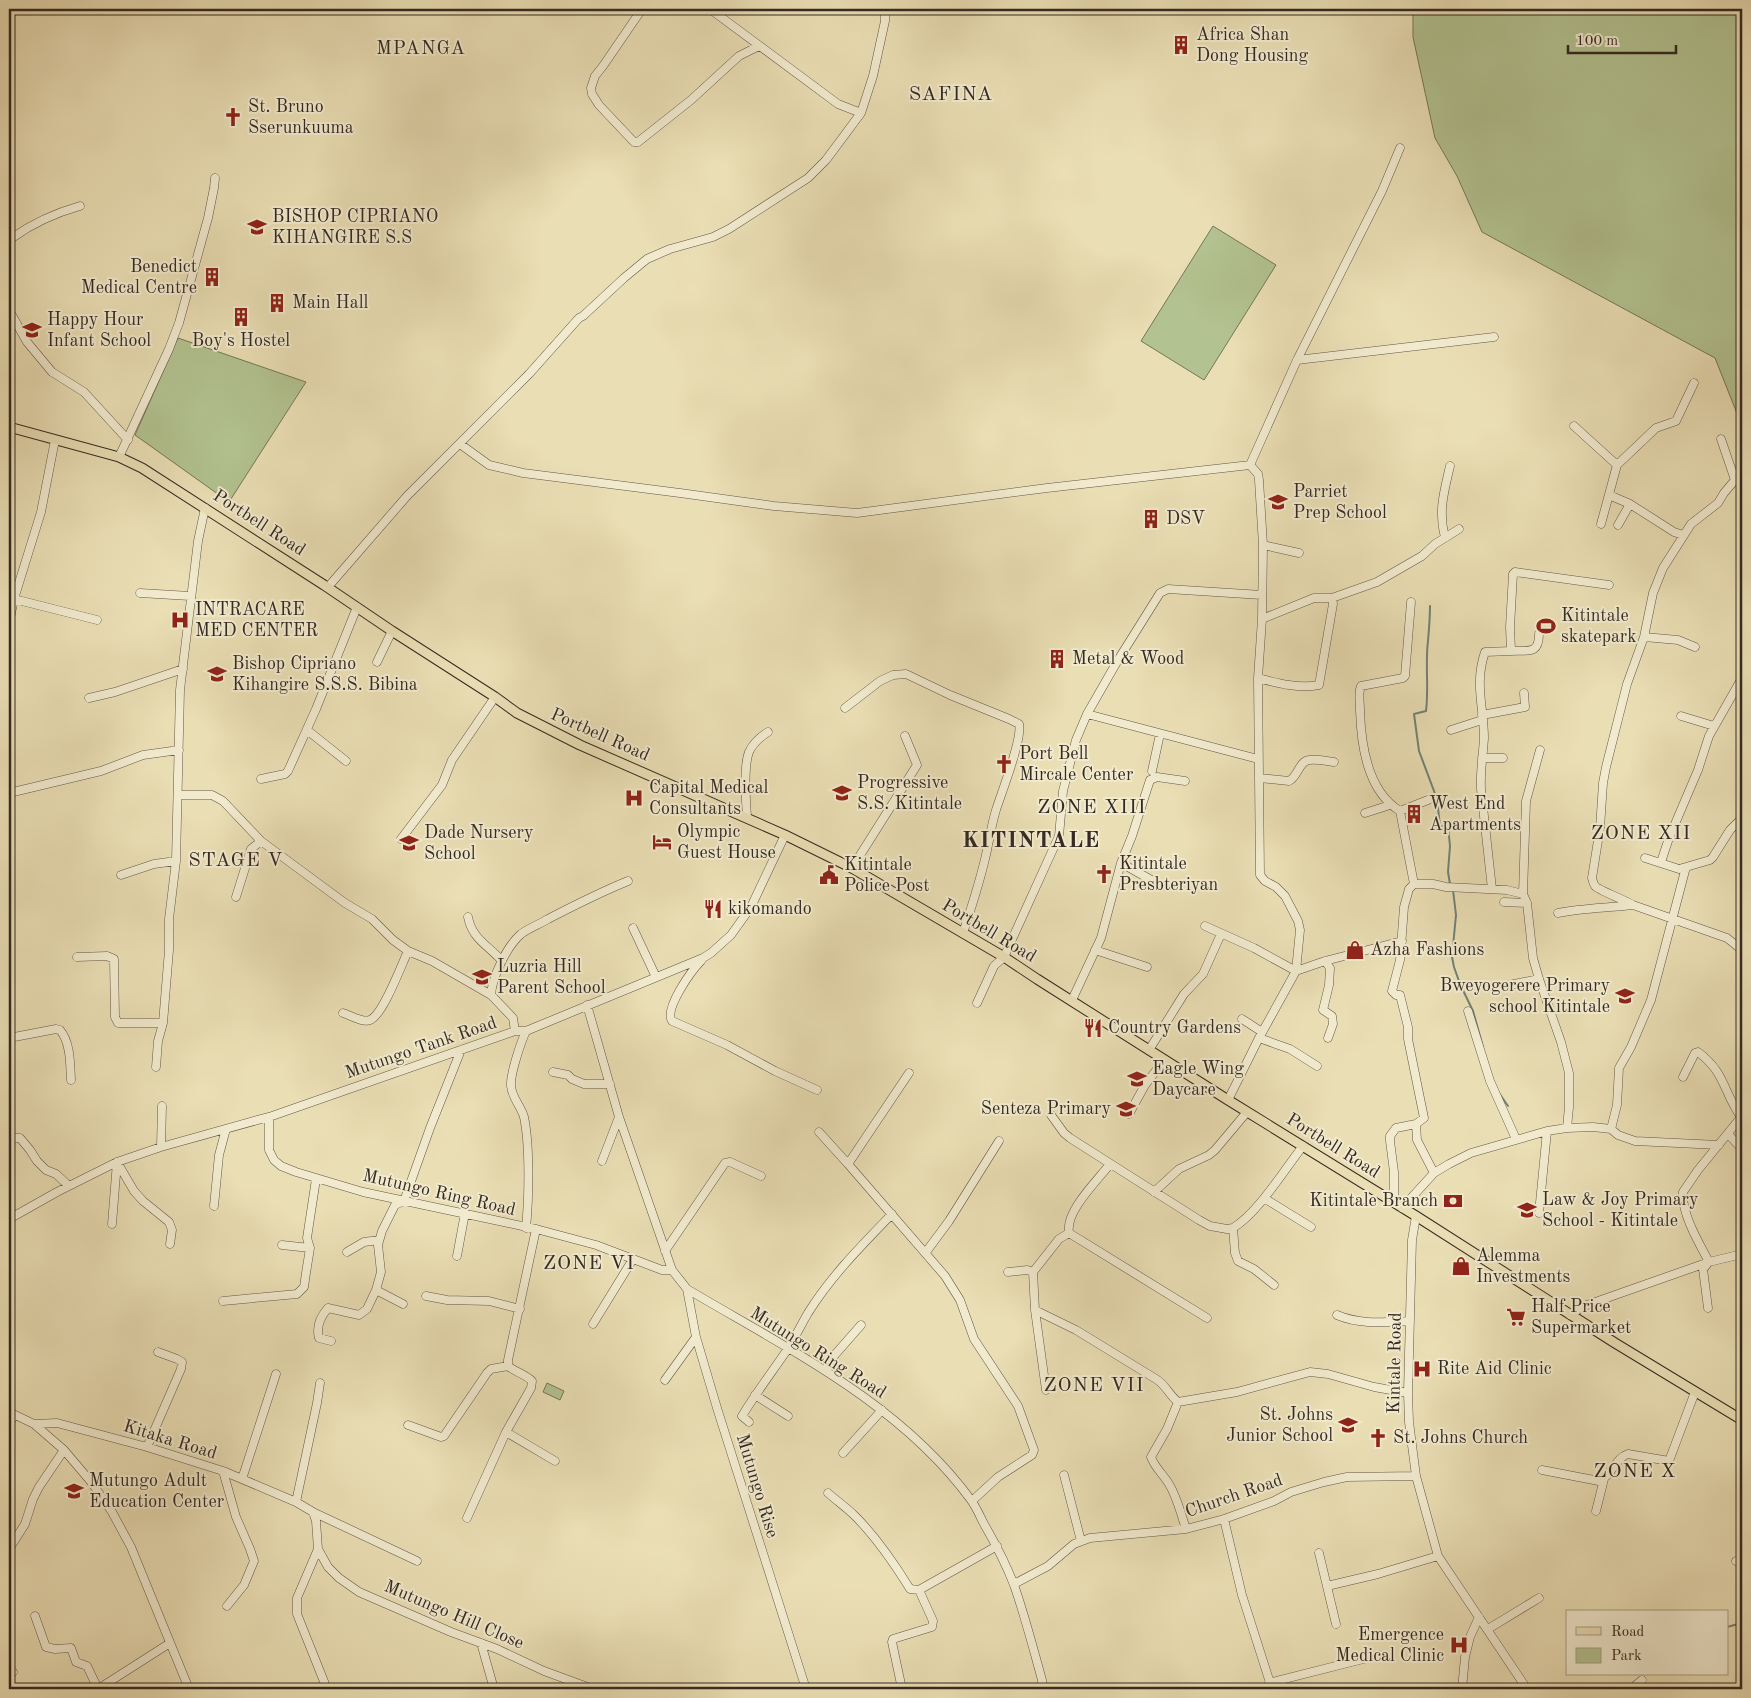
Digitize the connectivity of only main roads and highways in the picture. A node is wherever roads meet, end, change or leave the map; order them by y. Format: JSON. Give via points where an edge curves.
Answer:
{"nodes":[{"id":1,"x":9,"y":427,"type":"edge"},
{"id":2,"x":1742,"y":1420,"type":"edge"}],
"edges":[{"from":1,"to":2,"type":"main road","name":"Portbell Road","via":[[119,457],[150,472],[518,713],[852,868],[1004,957]]}]}
